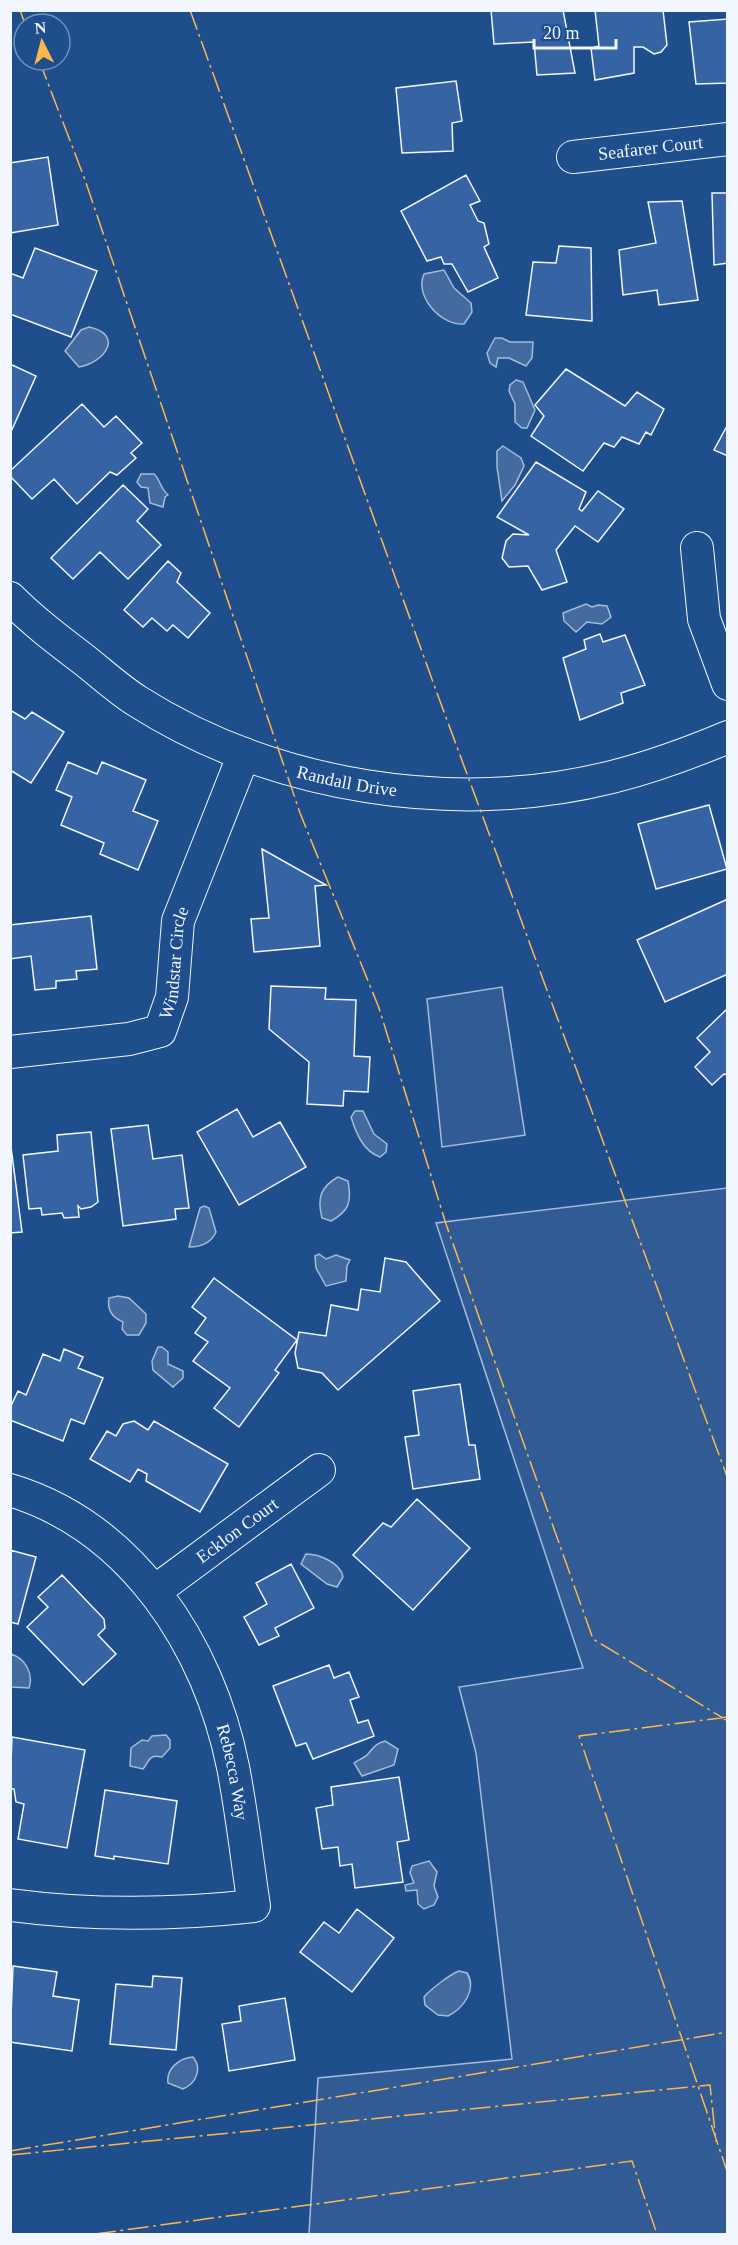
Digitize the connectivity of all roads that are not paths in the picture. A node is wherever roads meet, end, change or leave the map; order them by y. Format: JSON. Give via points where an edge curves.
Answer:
{"nodes":[{"id":1,"x":728,"y":139,"type":"edge"},
{"id":2,"x":573,"y":156,"type":"dead end"},
{"id":3,"x":697,"y":548,"type":"dead end"},
{"id":4,"x":10,"y":598,"type":"edge"},
{"id":5,"x":728,"y":684,"type":"edge"},
{"id":6,"x":728,"y":737,"type":"edge"},
{"id":7,"x":244,"y":754,"type":"junction"},
{"id":8,"x":10,"y":1052,"type":"edge"},
{"id":9,"x":319,"y":1470,"type":"dead end"},
{"id":10,"x":10,"y":1490,"type":"edge"},
{"id":11,"x":154,"y":1592,"type":"junction"},
{"id":12,"x":10,"y":1905,"type":"edge"}],
"edges":[{"from":1,"to":2,"type":"street","name":"Seafarer Court"},
{"from":3,"to":5,"type":"street","via":[[704,619],[717,663]]},
{"from":4,"to":7,"type":"street","name":"Randall Drive","via":[[136,700]]},
{"from":6,"to":7,"type":"street","name":"Randall Drive","via":[[612,777],[547,789],[481,794],[372,787],[307,774]]},
{"from":7,"to":8,"type":"street","name":"Windstar Circle","via":[[178,921],[172,997],[160,1031],[129,1039]]},
{"from":9,"to":11,"type":"street","name":"Ecklon Court"},
{"from":10,"to":11,"type":"street","name":"Rebecca Way","via":[[66,1513],[99,1535],[129,1561]]},
{"from":11,"to":12,"type":"street","name":"Rebecca Way","via":[[195,1657],[213,1698],[232,1765],[254,1906],[141,1915]]}]}
